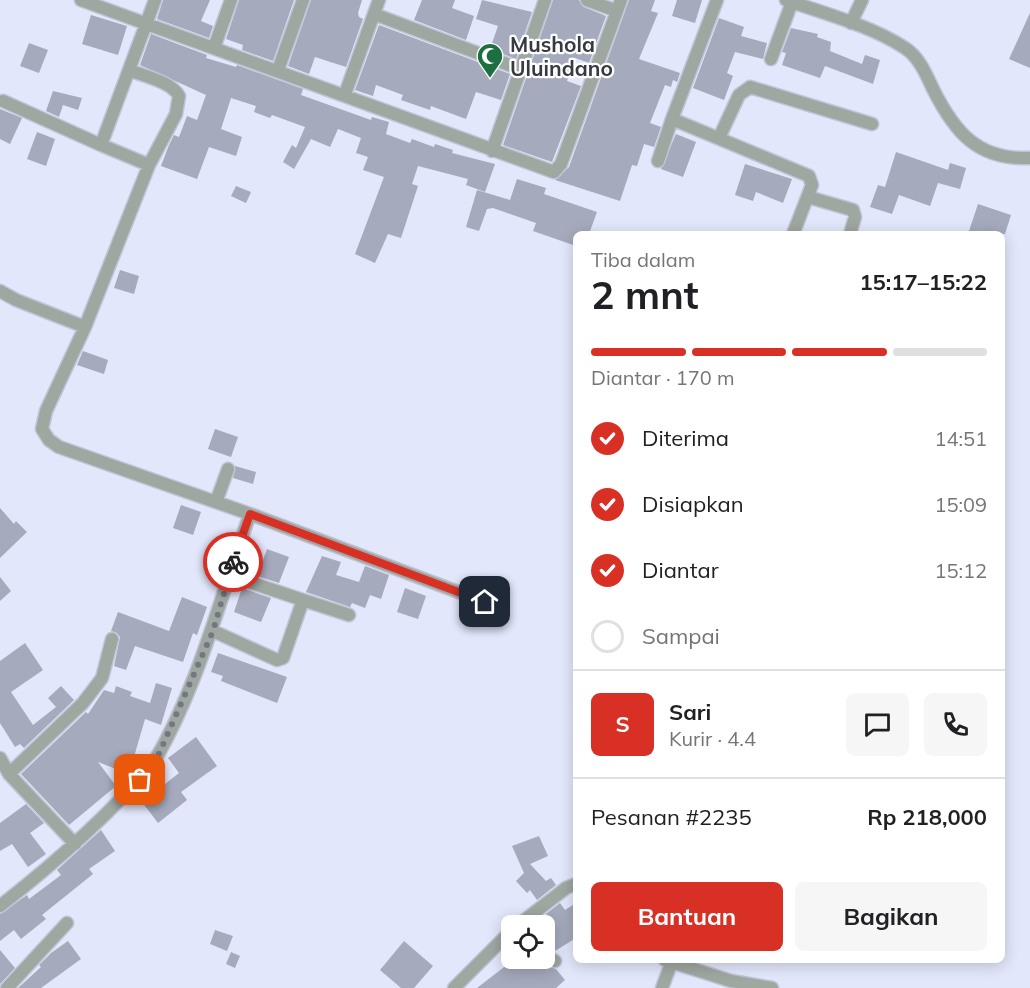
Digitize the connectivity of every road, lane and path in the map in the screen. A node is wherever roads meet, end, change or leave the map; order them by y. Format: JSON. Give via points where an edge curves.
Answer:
{"nodes":[{"id":1,"x":81,"y":0,"type":"edge"},
{"id":2,"x":155,"y":0,"type":"edge"},
{"id":3,"x":231,"y":0,"type":"edge"},
{"id":4,"x":303,"y":0,"type":"edge"},
{"id":5,"x":379,"y":0,"type":"edge"},
{"id":6,"x":545,"y":0,"type":"edge"},
{"id":7,"x":587,"y":0,"type":"edge"},
{"id":8,"x":717,"y":0,"type":"edge"},
{"id":9,"x":862,"y":0,"type":"edge"},
{"id":10,"x":789,"y":1,"type":"edge"},
{"id":11,"x":619,"y":6,"type":"edge"},
{"id":12,"x":374,"y":14,"type":"junction"},
{"id":13,"x":851,"y":23,"type":"junction"},
{"id":14,"x":146,"y":24,"type":"junction"},
{"id":15,"x":214,"y":48,"type":"junction"},
{"id":16,"x":771,"y":59,"type":"dead end"},
{"id":17,"x":520,"y":69,"type":"junction"},
{"id":18,"x":129,"y":70,"type":"junction"},
{"id":19,"x":278,"y":70,"type":"junction"},
{"id":20,"x":345,"y":94,"type":"junction"},
{"id":21,"x":3,"y":102,"type":"dead end"},
{"id":22,"x":672,"y":119,"type":"junction"},
{"id":23,"x":872,"y":124,"type":"dead end"},
{"id":24,"x":720,"y":138,"type":"junction"},
{"id":25,"x":101,"y":145,"type":"junction"},
{"id":26,"x":492,"y":151,"type":"junction"},
{"id":27,"x":1030,"y":158,"type":"edge"},
{"id":28,"x":658,"y":161,"type":"dead end"},
{"id":29,"x":149,"y":165,"type":"junction"},
{"id":30,"x":808,"y":197,"type":"junction"},
{"id":31,"x":794,"y":231,"type":"edge"},
{"id":32,"x":851,"y":231,"type":"edge"},
{"id":33,"x":0,"y":291,"type":"edge"},
{"id":34,"x":85,"y":327,"type":"junction"},
{"id":35,"x":228,"y":469,"type":"dead end"},
{"id":36,"x":216,"y":502,"type":"junction"},
{"id":37,"x":250,"y":514,"type":"junction"},
{"id":38,"x":228,"y":575,"type":"junction"},
{"id":39,"x":303,"y":600,"type":"junction"},
{"id":40,"x":485,"y":602,"type":"dead end"},
{"id":41,"x":349,"y":615,"type":"dead end"},
{"id":42,"x":213,"y":631,"type":"junction"},
{"id":43,"x":112,"y":639,"type":"dead end"},
{"id":44,"x":0,"y":758,"type":"edge"},
{"id":45,"x":9,"y":774,"type":"junction"},
{"id":46,"x":75,"y":843,"type":"junction"},
{"id":47,"x":573,"y":885,"type":"edge"},
{"id":48,"x":0,"y":906,"type":"edge"},
{"id":49,"x":531,"y":915,"type":"edge"},
{"id":50,"x":67,"y":923,"type":"dead end"},
{"id":51,"x":501,"y":941,"type":"edge"},
{"id":52,"x":668,"y":963,"type":"edge"},
{"id":53,"x":671,"y":963,"type":"edge"},
{"id":54,"x":738,"y":985,"type":"edge"},
{"id":55,"x":8,"y":988,"type":"edge"},
{"id":56,"x":454,"y":988,"type":"edge"},
{"id":57,"x":662,"y":988,"type":"edge"},
{"id":58,"x":772,"y":988,"type":"edge"}],
"edges":[{"from":1,"to":14,"type":"street"},
{"from":2,"to":14,"type":"street"},
{"from":3,"to":15,"type":"street"},
{"from":4,"to":19,"type":"street"},
{"from":5,"to":12,"type":"street"},
{"from":6,"to":17,"type":"street"},
{"from":7,"to":11,"type":"street"},
{"from":8,"to":22,"type":"street"},
{"from":9,"to":13,"type":"street"},
{"from":10,"to":13,"type":"street"},
{"from":10,"to":16,"type":"street"},
{"from":11,"to":26,"type":"street","via":[[557,171],[543,170]]},
{"from":12,"to":17,"type":"street"},
{"from":12,"to":20,"type":"street"},
{"from":13,"to":27,"type":"street","via":[[915,56],[949,117],[970,141],[1000,157]]},
{"from":14,"to":15,"type":"street"},
{"from":14,"to":18,"type":"street"},
{"from":15,"to":19,"type":"street"},
{"from":17,"to":26,"type":"street"},
{"from":18,"to":25,"type":"street"},
{"from":18,"to":29,"type":"street","via":[[168,86],[180,96],[176,114]]},
{"from":19,"to":20,"type":"street"},
{"from":20,"to":26,"type":"street"},
{"from":21,"to":25,"type":"street"},
{"from":22,"to":24,"type":"street"},
{"from":22,"to":28,"type":"street"},
{"from":23,"to":24,"type":"street","via":[[750,87],[739,95]]},
{"from":24,"to":30,"type":"street","via":[[804,172],[811,179]]},
{"from":25,"to":29,"type":"street"},
{"from":29,"to":34,"type":"street"},
{"from":30,"to":31,"type":"street"},
{"from":30,"to":32,"type":"street","via":[[853,210]]},
{"from":33,"to":34,"type":"street"},
{"from":34,"to":36,"type":"street","via":[[46,411],[44,434],[59,447]]},
{"from":35,"to":36,"type":"street"},
{"from":36,"to":37,"type":"street"},
{"from":37,"to":38,"type":"street"},
{"from":37,"to":40,"type":"street"},
{"from":38,"to":39,"type":"street"},
{"from":38,"to":42,"type":"street"},
{"from":39,"to":41,"type":"street"},
{"from":39,"to":42,"type":"street","via":[[280,659]]},
{"from":42,"to":46,"type":"street","via":[[154,762]]},
{"from":43,"to":45,"type":"street","via":[[102,678],[84,703]]},
{"from":44,"to":45,"type":"street"},
{"from":45,"to":46,"type":"street"},
{"from":46,"to":48,"type":"street"},
{"from":47,"to":49,"type":"street"},
{"from":50,"to":55,"type":"street"},
{"from":51,"to":56,"type":"street"},
{"from":52,"to":57,"type":"street"},
{"from":53,"to":54,"type":"street"},
{"from":54,"to":58,"type":"street"}]}
